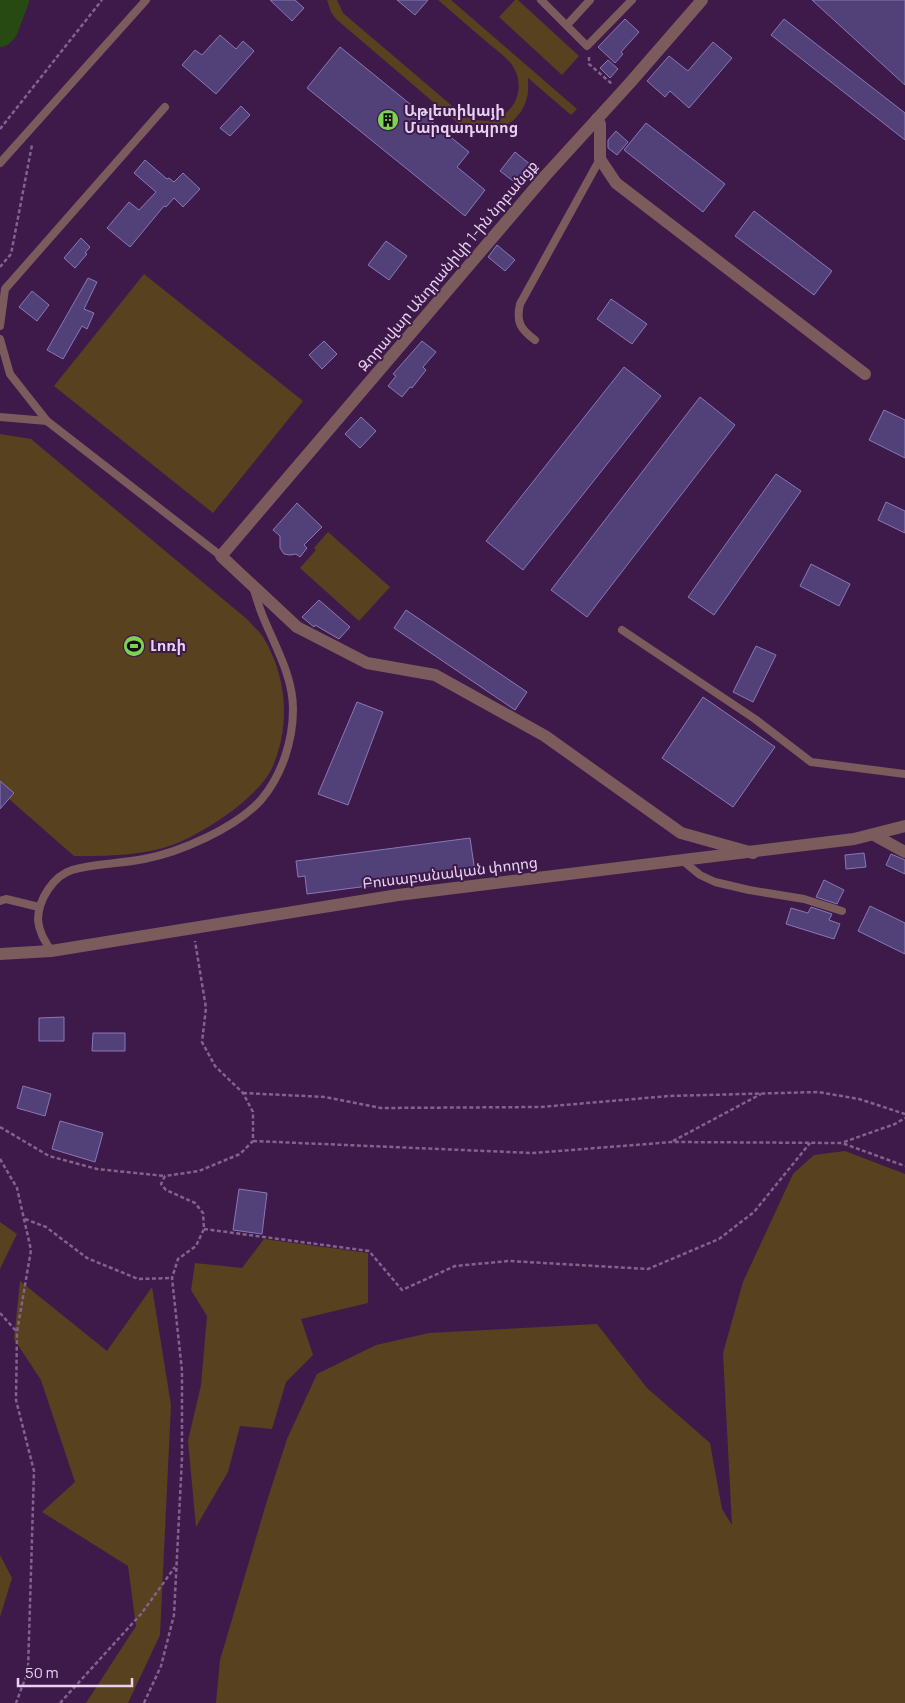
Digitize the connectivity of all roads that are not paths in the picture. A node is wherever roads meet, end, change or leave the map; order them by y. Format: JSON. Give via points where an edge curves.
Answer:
{"nodes":[{"id":1,"x":146,"y":0,"type":"edge"},
{"id":2,"x":541,"y":0,"type":"edge"},
{"id":3,"x":590,"y":0,"type":"edge"},
{"id":4,"x":632,"y":0,"type":"edge"},
{"id":5,"x":702,"y":0,"type":"edge"},
{"id":6,"x":567,"y":25,"type":"junction"},
{"id":7,"x":165,"y":107,"type":"dead end"},
{"id":8,"x":597,"y":119,"type":"junction"},
{"id":9,"x":600,"y":159,"type":"junction"},
{"id":10,"x":0,"y":163,"type":"edge"},
{"id":11,"x":0,"y":326,"type":"edge"},
{"id":12,"x":0,"y":339,"type":"edge"},
{"id":13,"x":535,"y":340,"type":"dead end"},
{"id":14,"x":865,"y":374,"type":"dead end"},
{"id":15,"x":0,"y":417,"type":"edge"},
{"id":16,"x":47,"y":422,"type":"junction"},
{"id":17,"x":222,"y":556,"type":"junction"},
{"id":18,"x":253,"y":586,"type":"junction"},
{"id":19,"x":622,"y":630,"type":"dead end"},
{"id":20,"x":905,"y":774,"type":"edge"},
{"id":21,"x":905,"y":826,"type":"edge"},
{"id":22,"x":874,"y":835,"type":"junction"},
{"id":23,"x":905,"y":852,"type":"edge"},
{"id":24,"x":753,"y":853,"type":"junction"},
{"id":25,"x":683,"y":861,"type":"junction"},
{"id":26,"x":0,"y":901,"type":"edge"},
{"id":27,"x":39,"y":907,"type":"junction"},
{"id":28,"x":842,"y":911,"type":"dead end"},
{"id":29,"x":51,"y":951,"type":"junction"},
{"id":30,"x":0,"y":954,"type":"edge"}],
"edges":[{"from":1,"to":10,"type":"lane"},
{"from":2,"to":6,"type":"lane"},
{"from":3,"to":6,"type":"lane"},
{"from":4,"to":6,"type":"lane","via":[[588,46]]},
{"from":5,"to":8,"type":"street","name":"Զորավար Անդրանիկի 1-ին նրբանցք"},
{"from":7,"to":11,"type":"lane","via":[[5,289]]},
{"from":8,"to":9,"type":"street","via":[[600,124]]},
{"from":8,"to":17,"type":"street","name":"Զորավար Անդրանիկի 1-ին նրբանցք"},
{"from":9,"to":13,"type":"lane","via":[[520,304],[517,317],[525,333]]},
{"from":9,"to":14,"type":"street","via":[[616,183]]},
{"from":12,"to":16,"type":"lane","via":[[10,374]]},
{"from":15,"to":16,"type":"lane"},
{"from":16,"to":17,"type":"lane"},
{"from":17,"to":18,"type":"street"},
{"from":18,"to":24,"type":"street","via":[[296,627],[367,663],[435,675],[545,736],[681,833]]},
{"from":18,"to":27,"type":"lane","via":[[289,678],[293,708],[291,738],[278,774],[260,800],[232,823],[204,839],[144,860],[71,870],[55,880]]},
{"from":19,"to":20,"type":"lane","via":[[811,762]]},
{"from":21,"to":22,"type":"street","name":"Բուսաբանական փողոց"},
{"from":22,"to":23,"type":"street"},
{"from":22,"to":24,"type":"street","name":"Բուսաբանական փողոց"},
{"from":24,"to":25,"type":"street","name":"Բուսաբանական փողոց"},
{"from":25,"to":28,"type":"lane","via":[[715,882],[804,899]]},
{"from":25,"to":29,"type":"street","name":"Բուսաբանական փողոց","via":[[398,895]]},
{"from":26,"to":27,"type":"lane"},
{"from":27,"to":29,"type":"lane","via":[[42,936]]},
{"from":29,"to":30,"type":"street","name":"Բուսաբանական փողոց"}]}
